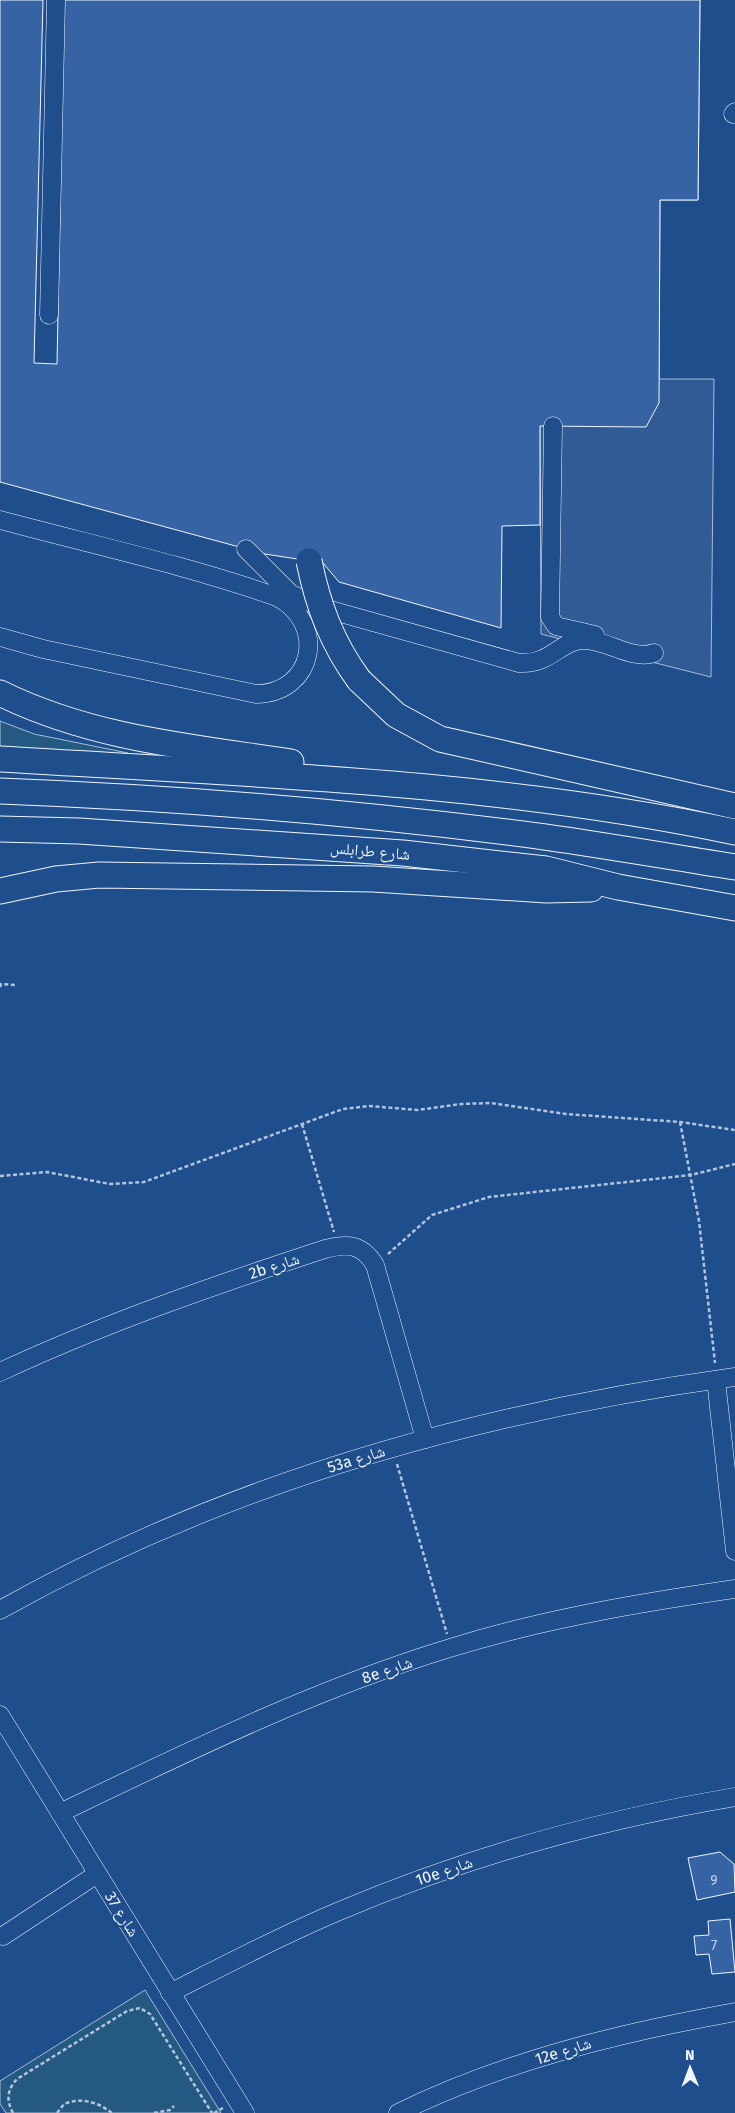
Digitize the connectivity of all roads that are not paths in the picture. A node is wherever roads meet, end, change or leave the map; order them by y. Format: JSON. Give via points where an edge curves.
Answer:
{"nodes":[{"id":1,"x":56,"y":0,"type":"edge"},
{"id":2,"x":49,"y":315,"type":"dead end"},
{"id":3,"x":553,"y":426,"type":"dead end"},
{"id":4,"x":0,"y":509,"type":"edge"},
{"id":5,"x":0,"y":520,"type":"edge"},
{"id":6,"x":246,"y":549,"type":"dead end"},
{"id":7,"x":135,"y":554,"type":"junction"},
{"id":8,"x":309,"y":561,"type":"dead end"},
{"id":9,"x":201,"y":572,"type":"junction"},
{"id":10,"x":290,"y":593,"type":"junction"},
{"id":11,"x":0,"y":637,"type":"edge"},
{"id":12,"x":622,"y":641,"type":"dead end"},
{"id":13,"x":654,"y":653,"type":"dead end"},
{"id":14,"x":0,"y":692,"type":"edge"},
{"id":15,"x":0,"y":759,"type":"edge"},
{"id":16,"x":426,"y":786,"type":"junction"},
{"id":17,"x":0,"y":791,"type":"edge"},
{"id":18,"x":735,"y":806,"type":"edge"},
{"id":19,"x":0,"y":830,"type":"edge"},
{"id":20,"x":735,"y":832,"type":"edge"},
{"id":21,"x":735,"y":867,"type":"edge"},
{"id":22,"x":618,"y":887,"type":"junction"},
{"id":23,"x":0,"y":891,"type":"edge"},
{"id":24,"x":735,"y":908,"type":"edge"},
{"id":25,"x":0,"y":1372,"type":"edge"},
{"id":26,"x":735,"y":1377,"type":"edge"},
{"id":27,"x":716,"y":1380,"type":"junction"},
{"id":28,"x":425,"y":1439,"type":"junction"},
{"id":29,"x":735,"y":1552,"type":"edge"},
{"id":30,"x":735,"y":1589,"type":"edge"},
{"id":31,"x":0,"y":1610,"type":"edge"},
{"id":32,"x":0,"y":1715,"type":"edge"},
{"id":33,"x":735,"y":1797,"type":"edge"},
{"id":34,"x":60,"y":1813,"type":"junction"},
{"id":35,"x":97,"y":1874,"type":"junction"},
{"id":36,"x":4,"y":1936,"type":"dead end"},
{"id":37,"x":170,"y":1993,"type":"junction"},
{"id":38,"x":735,"y":2012,"type":"edge"},
{"id":39,"x":245,"y":2113,"type":"edge"},
{"id":40,"x":398,"y":2113,"type":"edge"}],
"edges":[{"from":1,"to":2,"type":"street"},
{"from":3,"to":12,"type":"street","via":[[550,616],[556,626]]},
{"from":4,"to":7,"type":"street","via":[[103,539]]},
{"from":5,"to":7,"type":"street"},
{"from":6,"to":10,"type":"street"},
{"from":7,"to":9,"type":"street"},
{"from":8,"to":18,"type":"highway","bridge":true,"via":[[318,603],[335,644],[359,680],[396,715],[440,739]]},
{"from":9,"to":10,"type":"street","via":[[246,578]]},
{"from":9,"to":11,"type":"street","via":[[277,596],[293,607],[305,626],[309,646],[305,665],[293,681],[276,692],[246,693]]},
{"from":10,"to":13,"type":"street","via":[[323,608],[519,663],[543,660],[580,640],[641,655]]},
{"from":14,"to":16,"type":"highway","via":[[48,714],[110,733]]},
{"from":15,"to":16,"type":"highway"},
{"from":16,"to":20,"type":"highway","via":[[629,812]]},
{"from":17,"to":21,"type":"highway","name":"شارع طرابلس","via":[[147,798],[425,823],[546,837]]},
{"from":19,"to":22,"type":"highway","name":"شارع طرابلس","via":[[78,831],[403,853],[546,869]]},
{"from":22,"to":23,"type":"highway","via":[[546,890],[373,879],[99,875],[56,879]]},
{"from":22,"to":24,"type":"highway","name":"شارع طرابلس"},
{"from":25,"to":28,"type":"street","name":"2b شارع","via":[[128,1317],[227,1281],[338,1246],[356,1247],[368,1254],[375,1265]]},
{"from":26,"to":27,"type":"street","name":"53a شارع"},
{"from":27,"to":28,"type":"street","name":"53a شارع","via":[[570,1406]]},
{"from":27,"to":29,"type":"street"},
{"from":28,"to":31,"type":"street","name":"53a شارع","via":[[326,1468],[230,1502],[135,1541]]},
{"from":30,"to":34,"type":"street","name":"8e شارع","via":[[655,1600],[557,1620],[451,1648],[272,1713]]},
{"from":32,"to":34,"type":"street","name":"شارع 37"},
{"from":33,"to":37,"type":"street","name":"10e شارع","via":[[624,1818],[478,1859],[336,1912]]},
{"from":34,"to":35,"type":"street","name":"شارع 37"},
{"from":35,"to":36,"type":"street"},
{"from":35,"to":37,"type":"street","name":"شارع 37"},
{"from":37,"to":39,"type":"street","name":"شارع 37"},
{"from":38,"to":40,"type":"street","name":"12e شارع","via":[[656,2026],[572,2048],[490,2074]]}]}
